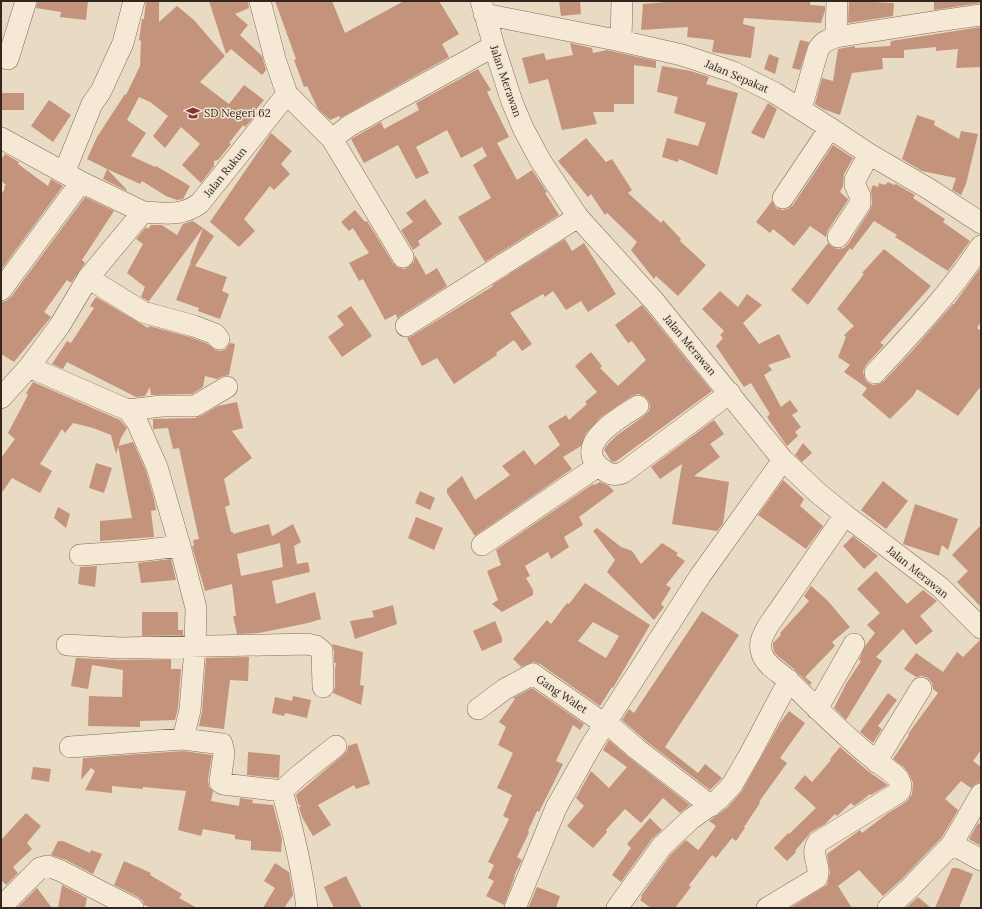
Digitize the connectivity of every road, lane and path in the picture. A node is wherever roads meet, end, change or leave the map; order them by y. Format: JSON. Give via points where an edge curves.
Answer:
{"nodes":[{"id":1,"x":26,"y":1,"type":"edge"},
{"id":2,"x":134,"y":1,"type":"edge"},
{"id":3,"x":260,"y":1,"type":"edge"},
{"id":4,"x":622,"y":1,"type":"edge"},
{"id":5,"x":837,"y":1,"type":"edge"},
{"id":6,"x":483,"y":8,"type":"edge"},
{"id":7,"x":981,"y":16,"type":"edge"},
{"id":8,"x":836,"y":38,"type":"junction"},
{"id":9,"x":621,"y":41,"type":"junction"},
{"id":10,"x":494,"y":46,"type":"junction"},
{"id":11,"x":8,"y":59,"type":"dead end"},
{"id":12,"x":287,"y":94,"type":"junction"},
{"id":13,"x":801,"y":109,"type":"junction"},
{"id":14,"x":830,"y":128,"type":"junction"},
{"id":15,"x":1,"y":138,"type":"edge"},
{"id":16,"x":332,"y":139,"type":"junction"},
{"id":17,"x":869,"y":154,"type":"junction"},
{"id":18,"x":73,"y":177,"type":"junction"},
{"id":19,"x":783,"y":198,"type":"dead end"},
{"id":20,"x":143,"y":212,"type":"junction"},
{"id":21,"x":578,"y":217,"type":"junction"},
{"id":22,"x":981,"y":223,"type":"edge"},
{"id":23,"x":838,"y":237,"type":"dead end"},
{"id":24,"x":981,"y":246,"type":"edge"},
{"id":25,"x":403,"y":257,"type":"dead end"},
{"id":26,"x":88,"y":278,"type":"junction"},
{"id":27,"x":1,"y":290,"type":"edge"},
{"id":28,"x":406,"y":326,"type":"dead end"},
{"id":29,"x":219,"y":339,"type":"dead end"},
{"id":30,"x":29,"y":367,"type":"junction"},
{"id":31,"x":875,"y":373,"type":"dead end"},
{"id":32,"x":227,"y":387,"type":"dead end"},
{"id":33,"x":730,"y":393,"type":"junction"},
{"id":34,"x":1,"y":398,"type":"edge"},
{"id":35,"x":638,"y":406,"type":"dead end"},
{"id":36,"x":128,"y":410,"type":"junction"},
{"id":37,"x":783,"y":460,"type":"junction"},
{"id":38,"x":598,"y":466,"type":"junction"},
{"id":39,"x":845,"y":515,"type":"junction"},
{"id":40,"x":482,"y":544,"type":"dead end"},
{"id":41,"x":180,"y":546,"type":"junction"},
{"id":42,"x":80,"y":555,"type":"dead end"},
{"id":43,"x":981,"y":628,"type":"edge"},
{"id":44,"x":854,"y":644,"type":"dead end"},
{"id":45,"x":67,"y":645,"type":"dead end"},
{"id":46,"x":195,"y":648,"type":"junction"},
{"id":47,"x":789,"y":680,"type":"junction"},
{"id":48,"x":323,"y":687,"type":"dead end"},
{"id":49,"x":921,"y":688,"type":"dead end"},
{"id":50,"x":478,"y":709,"type":"dead end"},
{"id":51,"x":817,"y":710,"type":"junction"},
{"id":52,"x":606,"y":724,"type":"junction"},
{"id":53,"x":183,"y":739,"type":"junction"},
{"id":54,"x":336,"y":746,"type":"dead end"},
{"id":55,"x":70,"y":747,"type":"dead end"},
{"id":56,"x":876,"y":762,"type":"junction"},
{"id":57,"x":282,"y":791,"type":"junction"},
{"id":58,"x":981,"y":794,"type":"edge"},
{"id":59,"x":711,"y":806,"type":"junction"},
{"id":60,"x":952,"y":844,"type":"junction"},
{"id":61,"x":981,"y":860,"type":"edge"},
{"id":62,"x":1,"y":907,"type":"edge"},
{"id":63,"x":133,"y":908,"type":"edge"},
{"id":64,"x":307,"y":908,"type":"edge"},
{"id":65,"x":515,"y":908,"type":"edge"},
{"id":66,"x":617,"y":908,"type":"edge"},
{"id":67,"x":766,"y":908,"type":"edge"},
{"id":68,"x":888,"y":908,"type":"edge"}],
"edges":[{"from":1,"to":11,"type":"street"},
{"from":2,"to":18,"type":"street","via":[[124,43],[92,104]]},
{"from":3,"to":12,"type":"street"},
{"from":4,"to":9,"type":"street"},
{"from":5,"to":8,"type":"street"},
{"from":6,"to":9,"type":"street","name":"Jalan Sepakat"},
{"from":6,"to":10,"type":"street","name":"Jalan Merawan"},
{"from":7,"to":8,"type":"street"},
{"from":8,"to":13,"type":"street","via":[[823,43],[818,50]]},
{"from":9,"to":13,"type":"street","name":"Jalan Sepakat","via":[[682,55],[733,72]]},
{"from":10,"to":16,"type":"street","via":[[349,126]]},
{"from":10,"to":21,"type":"street","name":"Jalan Merawan","via":[[523,128],[540,160]]},
{"from":12,"to":16,"type":"street"},
{"from":12,"to":20,"type":"street","name":"Jalan Rukun","via":[[200,203],[177,213]]},
{"from":13,"to":14,"type":"street","name":"Jalan Sepakat"},
{"from":14,"to":17,"type":"street","name":"Jalan Sepakat"},
{"from":14,"to":19,"type":"street"},
{"from":15,"to":18,"type":"street"},
{"from":16,"to":25,"type":"street"},
{"from":17,"to":22,"type":"street","name":"Jalan Sepakat"},
{"from":17,"to":23,"type":"street","via":[[855,180],[860,204]]},
{"from":18,"to":20,"type":"street"},
{"from":18,"to":27,"type":"street"},
{"from":20,"to":26,"type":"street"},
{"from":21,"to":28,"type":"street"},
{"from":21,"to":33,"type":"street","name":"Jalan Merawan","via":[[654,301]]},
{"from":24,"to":31,"type":"street","via":[[935,308]]},
{"from":26,"to":29,"type":"street","via":[[143,312],[194,326],[215,334]]},
{"from":26,"to":30,"type":"street","via":[[60,325]]},
{"from":30,"to":34,"type":"street"},
{"from":30,"to":36,"type":"street"},
{"from":32,"to":36,"type":"street","via":[[195,406]]},
{"from":33,"to":37,"type":"street","name":"Jalan Merawan"},
{"from":33,"to":38,"type":"street","via":[[624,472],[613,475]]},
{"from":35,"to":38,"type":"street","via":[[600,433],[592,445],[592,455]]},
{"from":36,"to":41,"type":"street","via":[[137,422],[157,467]]},
{"from":37,"to":39,"type":"street","name":"Jalan Merawan"},
{"from":37,"to":52,"type":"street","via":[[700,576]]},
{"from":38,"to":40,"type":"street"},
{"from":39,"to":43,"type":"street","name":"Jalan Merawan","via":[[940,587]]},
{"from":39,"to":47,"type":"street","via":[[762,636],[760,648],[765,661]]},
{"from":41,"to":42,"type":"street"},
{"from":41,"to":46,"type":"street","via":[[196,608]]},
{"from":44,"to":51,"type":"street"},
{"from":45,"to":46,"type":"street"},
{"from":46,"to":48,"type":"street","via":[[269,644],[316,646],[322,651]]},
{"from":46,"to":53,"type":"street","via":[[190,710]]},
{"from":47,"to":51,"type":"street"},
{"from":47,"to":59,"type":"street","via":[[736,778]]},
{"from":49,"to":56,"type":"street"},
{"from":50,"to":52,"type":"street","name":"Gang Walet","via":[[532,674]]},
{"from":51,"to":56,"type":"street"},
{"from":52,"to":59,"type":"street"},
{"from":52,"to":65,"type":"street","via":[[556,808]]},
{"from":53,"to":55,"type":"street"},
{"from":53,"to":57,"type":"street","via":[[222,744],[224,752],[220,782],[223,784]]},
{"from":54,"to":57,"type":"street"},
{"from":56,"to":67,"type":"street","via":[[898,778],[900,791],[818,842],[814,854],[817,878]]},
{"from":57,"to":64,"type":"street","via":[[297,846]]},
{"from":58,"to":60,"type":"street"},
{"from":59,"to":66,"type":"street","via":[[691,819],[662,846]]},
{"from":60,"to":61,"type":"street"},
{"from":60,"to":68,"type":"street"},
{"from":62,"to":63,"type":"street","via":[[40,868],[48,866],[61,870]]}]}
